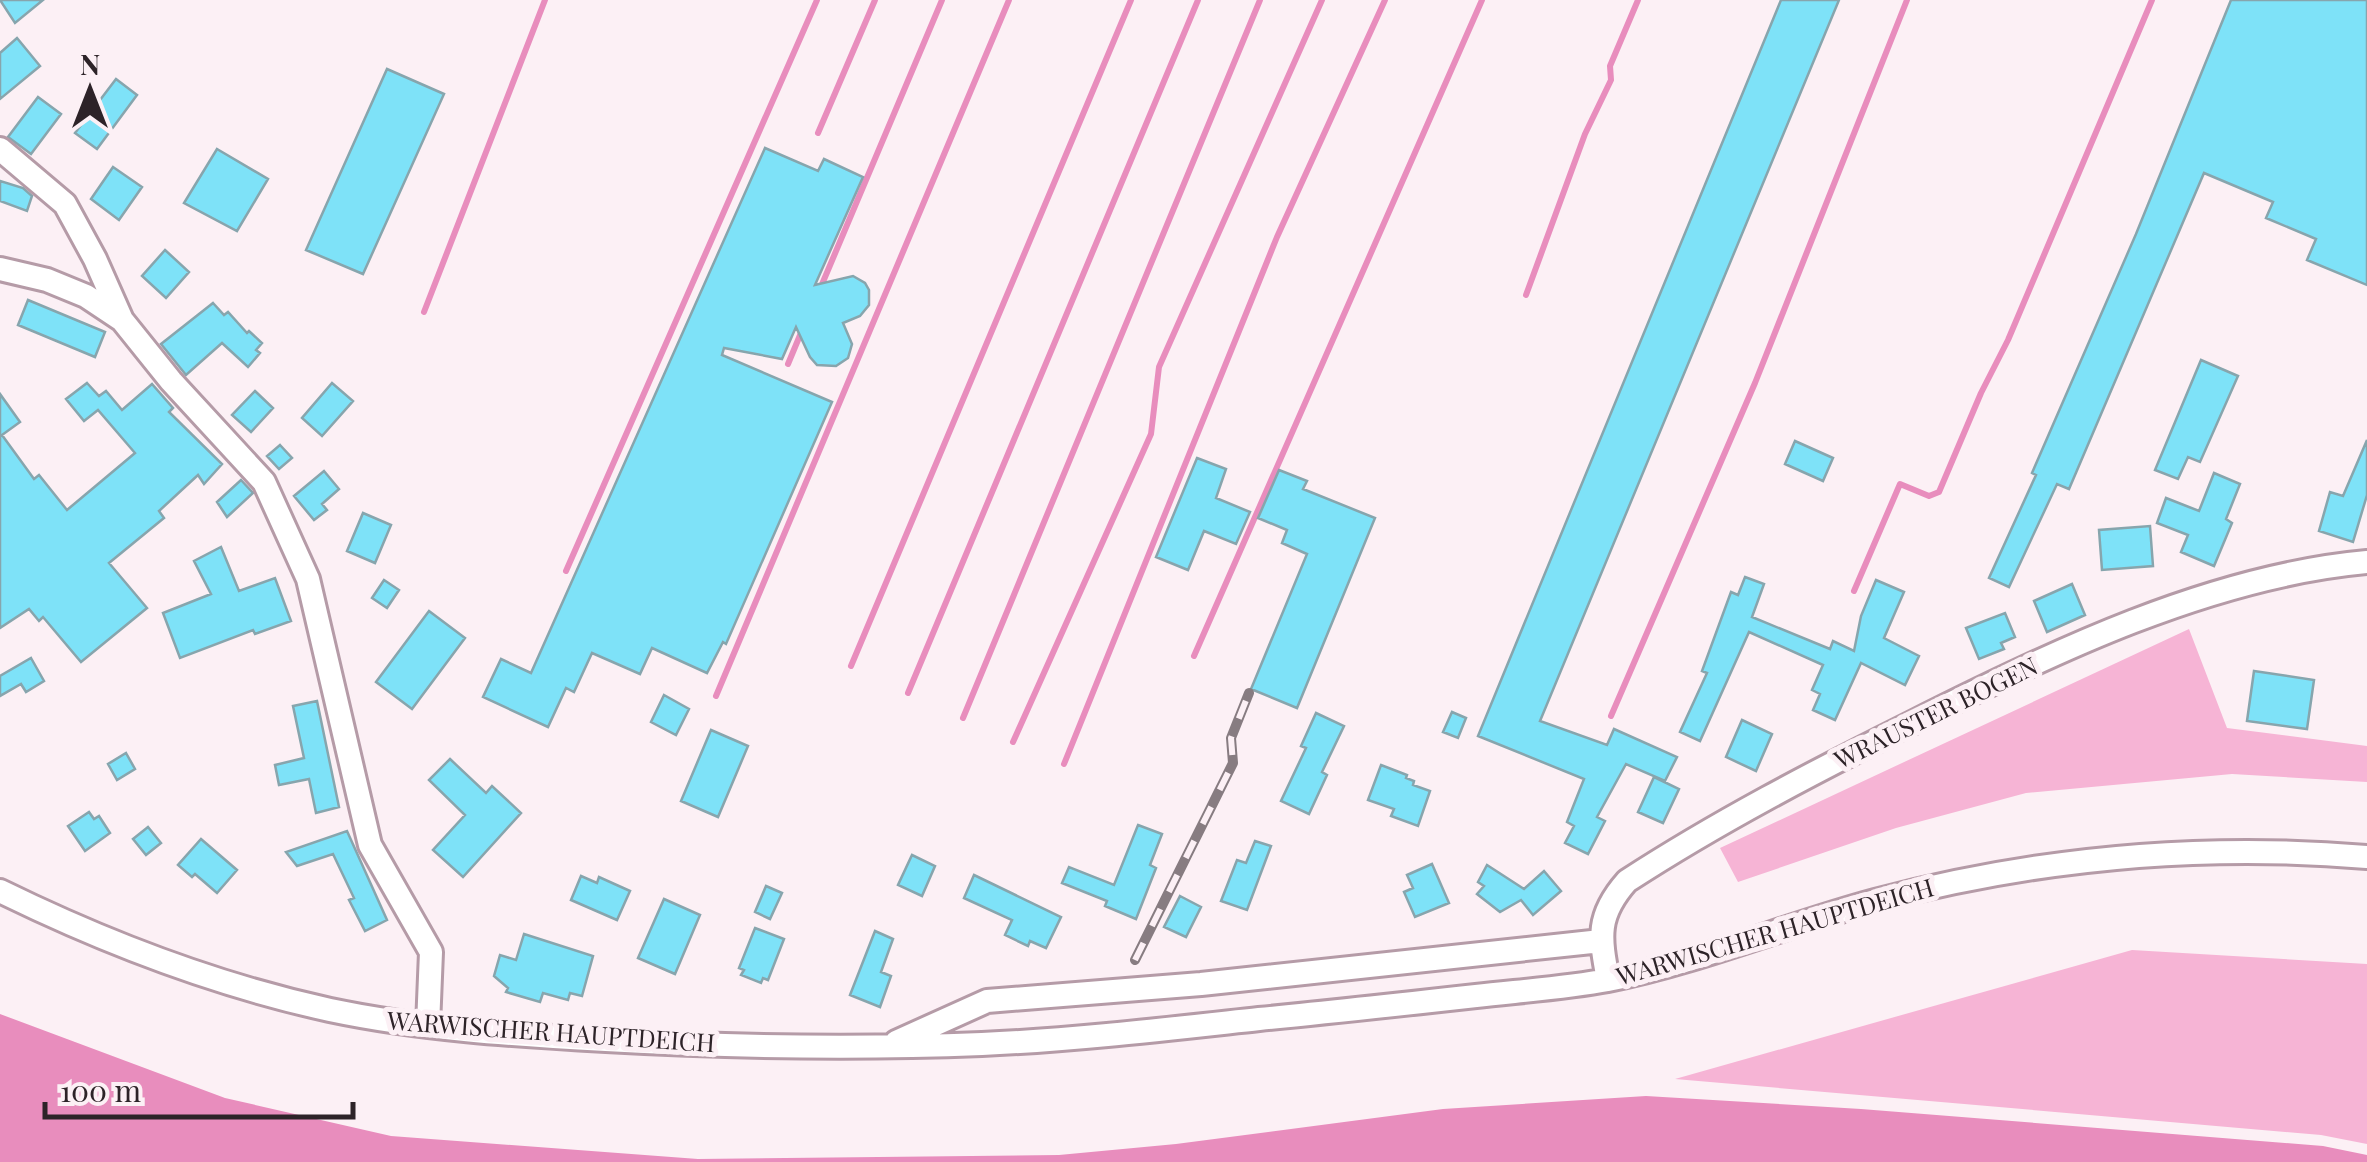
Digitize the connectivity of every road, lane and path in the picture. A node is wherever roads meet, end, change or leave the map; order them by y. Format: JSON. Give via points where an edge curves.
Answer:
{"nodes":[{"id":1,"x":0,"y":149,"type":"edge"},
{"id":2,"x":0,"y":269,"type":"edge"},
{"id":3,"x":122,"y":320,"type":"junction"},
{"id":4,"x":2367,"y":562,"type":"edge"},
{"id":5,"x":2367,"y":857,"type":"edge"},
{"id":6,"x":0,"y":891,"type":"edge"},
{"id":7,"x":1601,"y":941,"type":"junction"},
{"id":8,"x":1608,"y":980,"type":"junction"},
{"id":9,"x":428,"y":1026,"type":"junction"},
{"id":10,"x":884,"y":1047,"type":"junction"}],
"edges":[{"from":1,"to":3,"type":"street","via":[[65,204]]},
{"from":2,"to":3,"type":"street","via":[[86,296]]},
{"from":3,"to":9,"type":"street","via":[[264,482],[308,579],[370,846],[432,952]]},
{"from":4,"to":7,"type":"street","name":"WRAUSTER BOGEN","via":[[2330,565],[2175,607],[1974,692],[1747,808],[1626,882],[1603,918]]},
{"from":5,"to":8,"type":"street","name":"WARWISCHER HAUPTDEICH","via":[[2215,850],[1972,876]]},
{"from":6,"to":9,"type":"street","name":"WARWISCHER HAUPTDEICH","via":[[174,964],[326,1009]]},
{"from":7,"to":8,"type":"street","name":"WRAUSTER BOGEN"},
{"from":7,"to":10,"type":"street","name":"WARWISCHER HAUPTDEICH","via":[[987,1002]]},
{"from":8,"to":10,"type":"street","name":"WARWISCHER HAUPTDEICH","via":[[1169,1028]]},
{"from":9,"to":10,"type":"street","name":"WARWISCHER HAUPTDEICH","via":[[680,1044]]}]}
